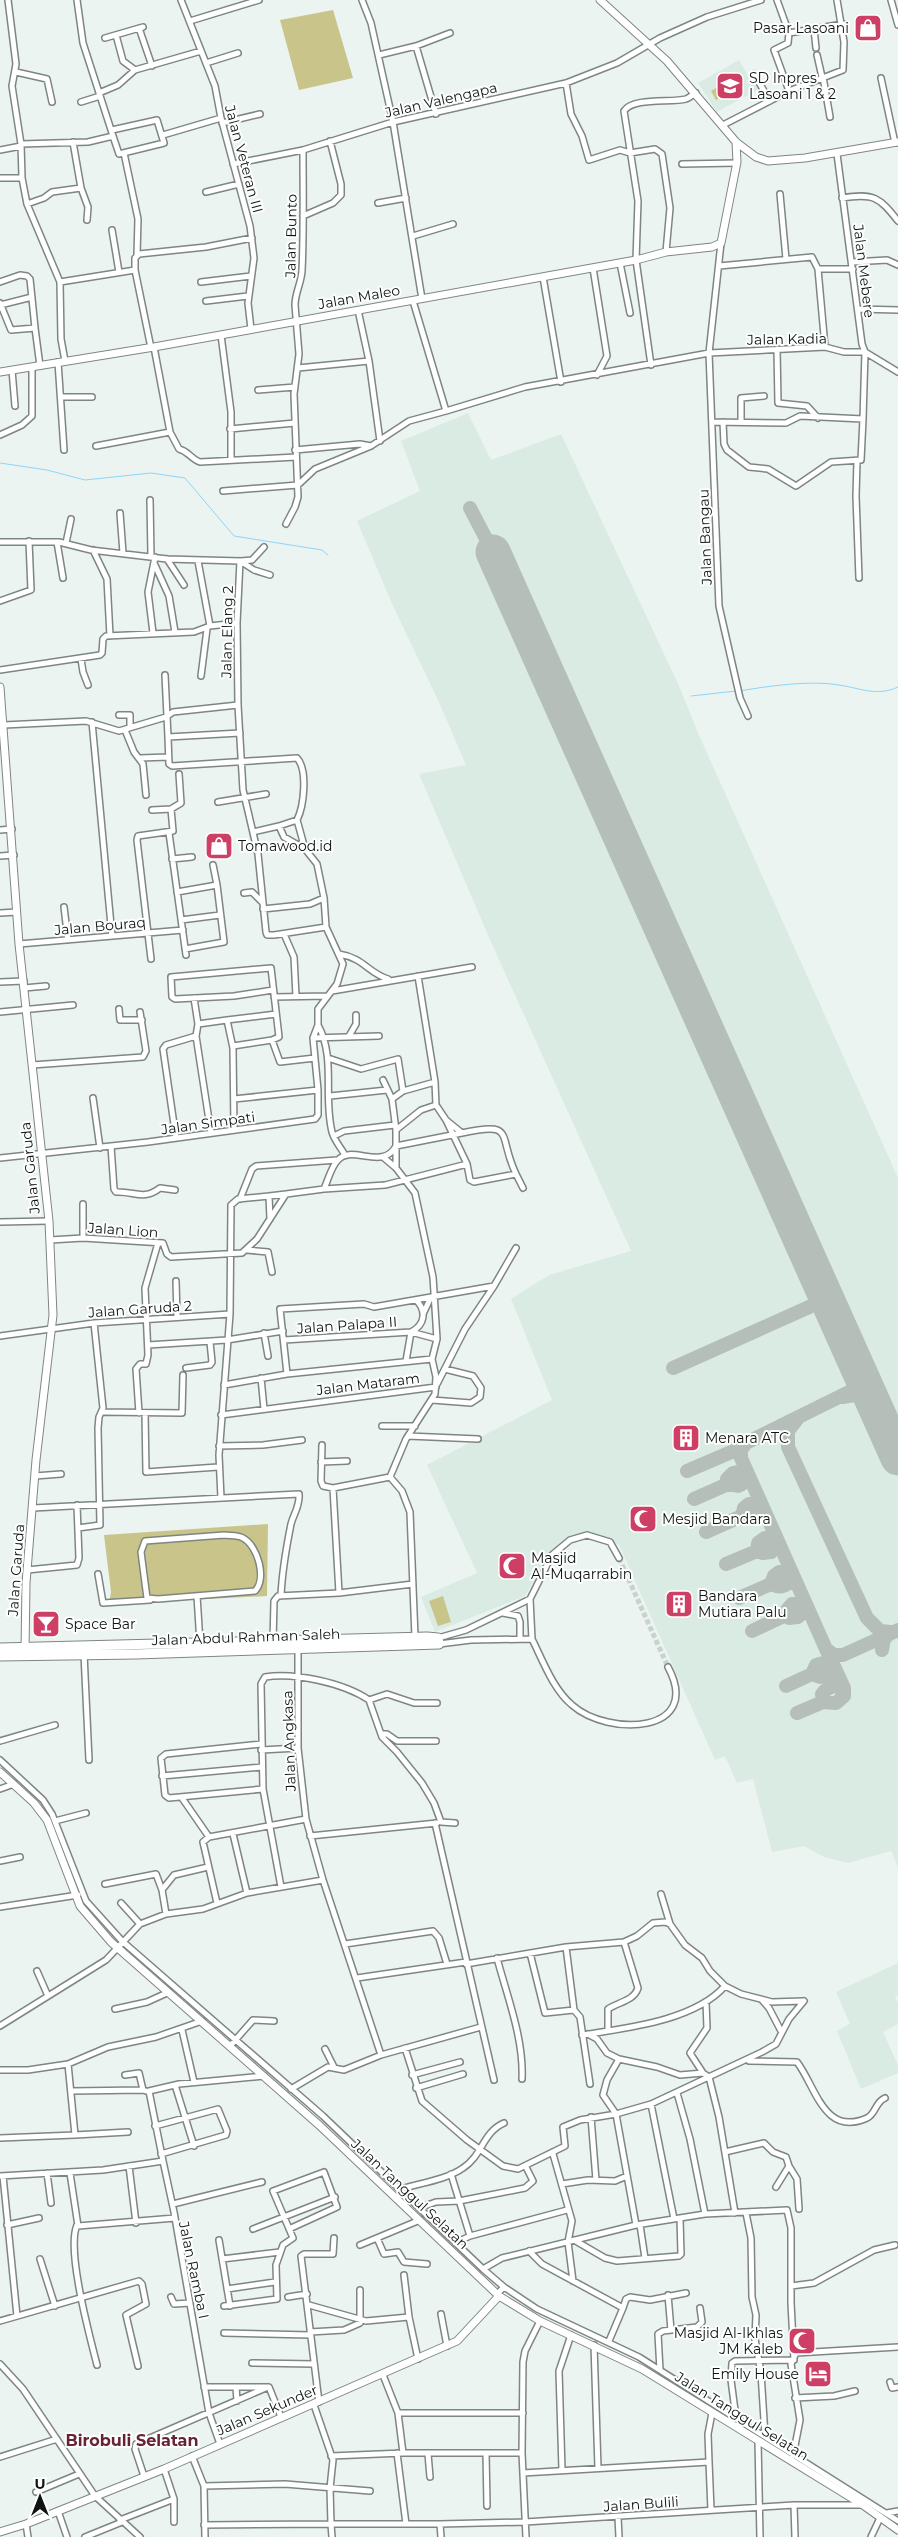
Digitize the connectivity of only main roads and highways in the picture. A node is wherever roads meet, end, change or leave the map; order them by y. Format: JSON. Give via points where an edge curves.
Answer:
{"nodes":[{"id":1,"x":337,"y":1644,"type":"junction"},
{"id":2,"x":0,"y":1648,"type":"edge"},
{"id":3,"x":146,"y":1649,"type":"junction"},
{"id":4,"x":25,"y":1651,"type":"junction"},
{"id":5,"x":0,"y":1656,"type":"edge"}],
"edges":[{"from":1,"to":1,"type":"highway","name":"Jalan Abdul Rahman Saleh","via":[[415,1638],[438,1641]]},
{"from":1,"to":3,"type":"highway","name":"Jalan Abdul Rahman Saleh","via":[[273,1642]]},
{"from":1,"to":3,"type":"highway","name":"Jalan Abdul Rahman Saleh","via":[[298,1649]]},
{"from":2,"to":4,"type":"highway","name":"Jalan Abdul Rahman Saleh"},
{"from":3,"to":4,"type":"highway","name":"Jalan Abdul Rahman Saleh"},
{"from":3,"to":4,"type":"highway","name":"Jalan Abdul Rahman Saleh","via":[[84,1654]]},
{"from":4,"to":5,"type":"highway","name":"Jalan Abdul Rahman Saleh"}]}
